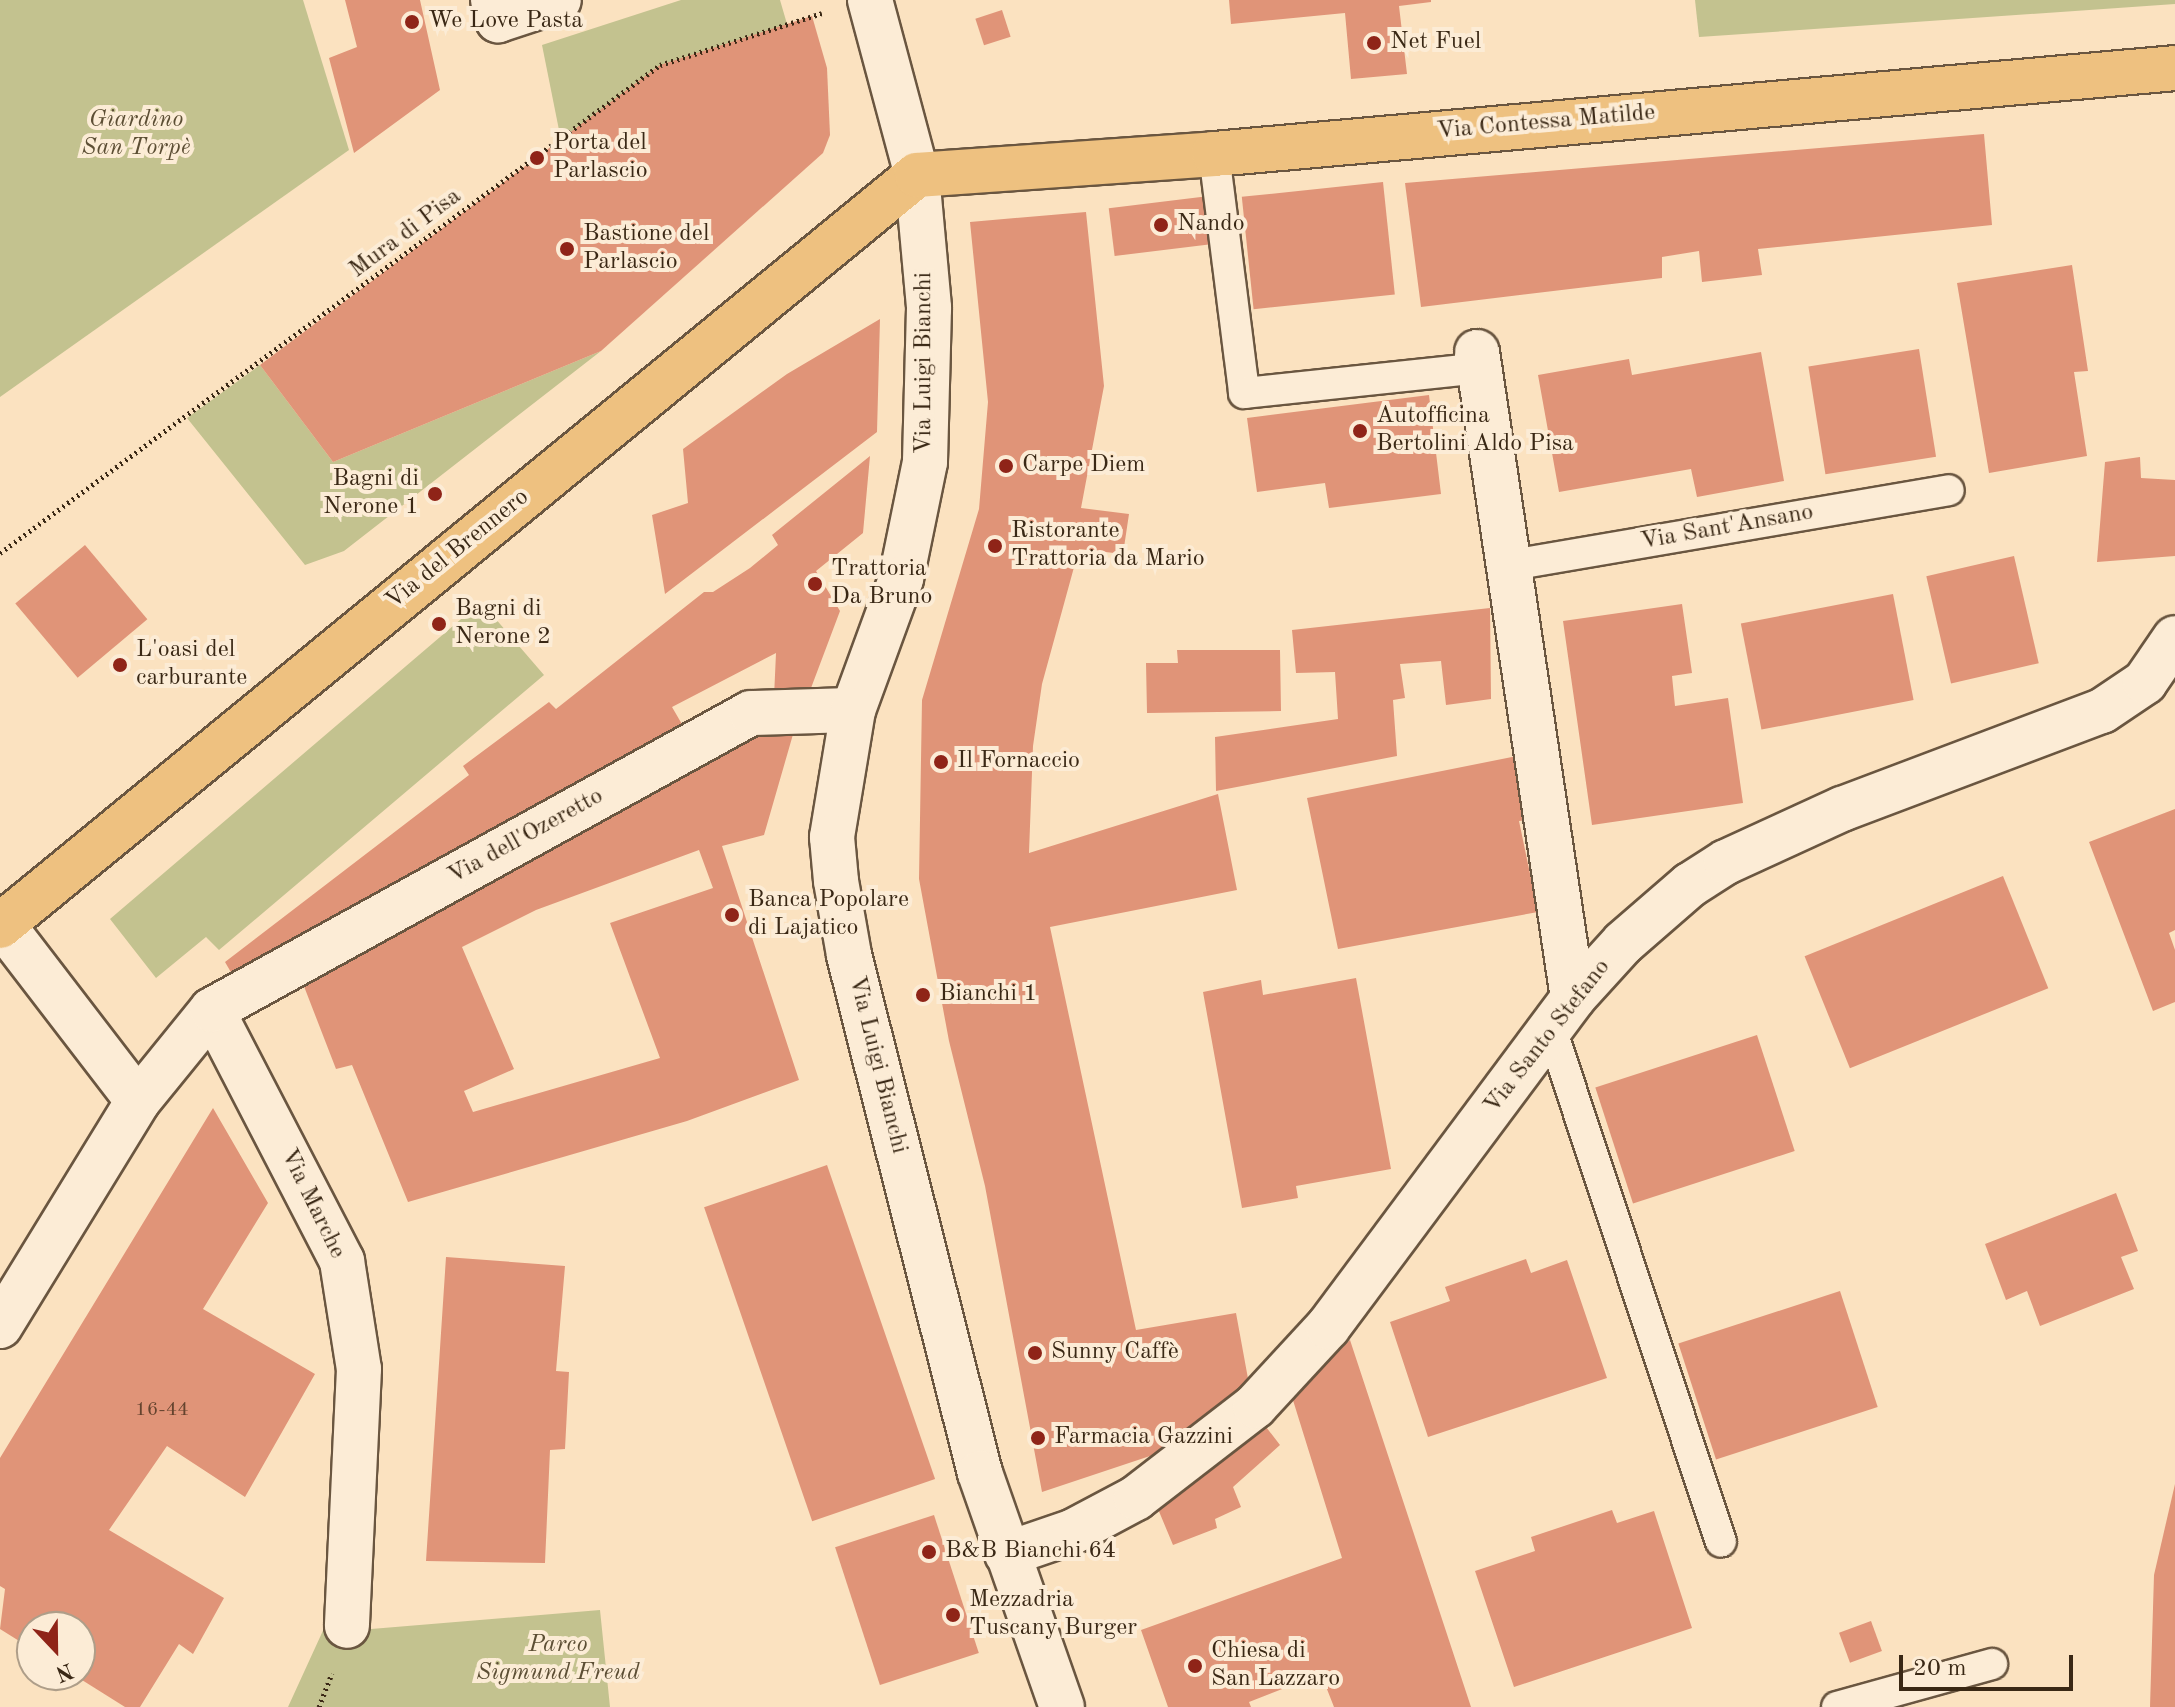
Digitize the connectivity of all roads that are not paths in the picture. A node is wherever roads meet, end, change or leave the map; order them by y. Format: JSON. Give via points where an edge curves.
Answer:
{"nodes":[{"id":1,"x":493,"y":0,"type":"edge"},
{"id":2,"x":559,"y":0,"type":"edge"},
{"id":3,"x":870,"y":0,"type":"edge"},
{"id":4,"x":2175,"y":68,"type":"edge"},
{"id":5,"x":1214,"y":154,"type":"junction"},
{"id":6,"x":917,"y":175,"type":"junction"},
{"id":7,"x":1470,"y":361,"type":"joint"},
{"id":8,"x":1949,"y":490,"type":"dead end"},
{"id":9,"x":1506,"y":566,"type":"junction"},
{"id":10,"x":2175,"y":638,"type":"edge"},
{"id":11,"x":853,"y":710,"type":"junction"},
{"id":12,"x":1,"y":925,"type":"edge"},
{"id":13,"x":212,"y":1010,"type":"junction"},
{"id":14,"x":1562,"y":1014,"type":"junction"},
{"id":15,"x":138,"y":1101,"type":"junction"},
{"id":16,"x":0,"y":1326,"type":"edge"},
{"id":17,"x":1721,"y":1542,"type":"dead end"},
{"id":18,"x":1007,"y":1554,"type":"junction"},
{"id":19,"x":347,"y":1626,"type":"dead end"},
{"id":20,"x":1992,"y":1664,"type":"dead end"},
{"id":21,"x":1062,"y":1707,"type":"edge"},
{"id":22,"x":1837,"y":1707,"type":"edge"}],
"edges":[{"from":1,"to":2,"type":"street","via":[[498,20]]},
{"from":3,"to":6,"type":"street","name":"Via Luigi Bianchi"},
{"from":4,"to":5,"type":"main road","name":"Via Contessa Matilde"},
{"from":5,"to":6,"type":"main road","name":"Via Contessa Matilde"},
{"from":5,"to":7,"type":"lane","via":[[1244,393]]},
{"from":6,"to":11,"type":"street","name":"Via Luigi Bianchi","via":[[929,308],[925,462],[901,579]]},
{"from":6,"to":12,"type":"main road","name":"Via del Brennero"},
{"from":7,"to":9,"type":"street"},
{"from":8,"to":9,"type":"lane","name":"Via Sant'Ansano"},
{"from":9,"to":14,"type":"street"},
{"from":10,"to":14,"type":"street","name":"Via Santo Stefano","via":[[2145,682],[2102,711],[1842,809],[1707,873],[1623,943]]},
{"from":11,"to":13,"type":"street","name":"Via dell'Ozeretto","via":[[751,713]]},
{"from":11,"to":18,"type":"street","name":"Via Luigi Bianchi","via":[[832,837],[849,955],[980,1473]]},
{"from":12,"to":15,"type":"street"},
{"from":13,"to":15,"type":"street"},
{"from":13,"to":19,"type":"street","name":"Via Marche","via":[[342,1261],[359,1369]]},
{"from":14,"to":17,"type":"lane"},
{"from":14,"to":18,"type":"street","name":"Via Santo Stefano","via":[[1328,1327],[1255,1406],[1136,1498],[1074,1531]]},
{"from":15,"to":16,"type":"street"},
{"from":18,"to":21,"type":"street","name":"Via Luigi Bianchi"},
{"from":20,"to":22,"type":"lane"}]}
